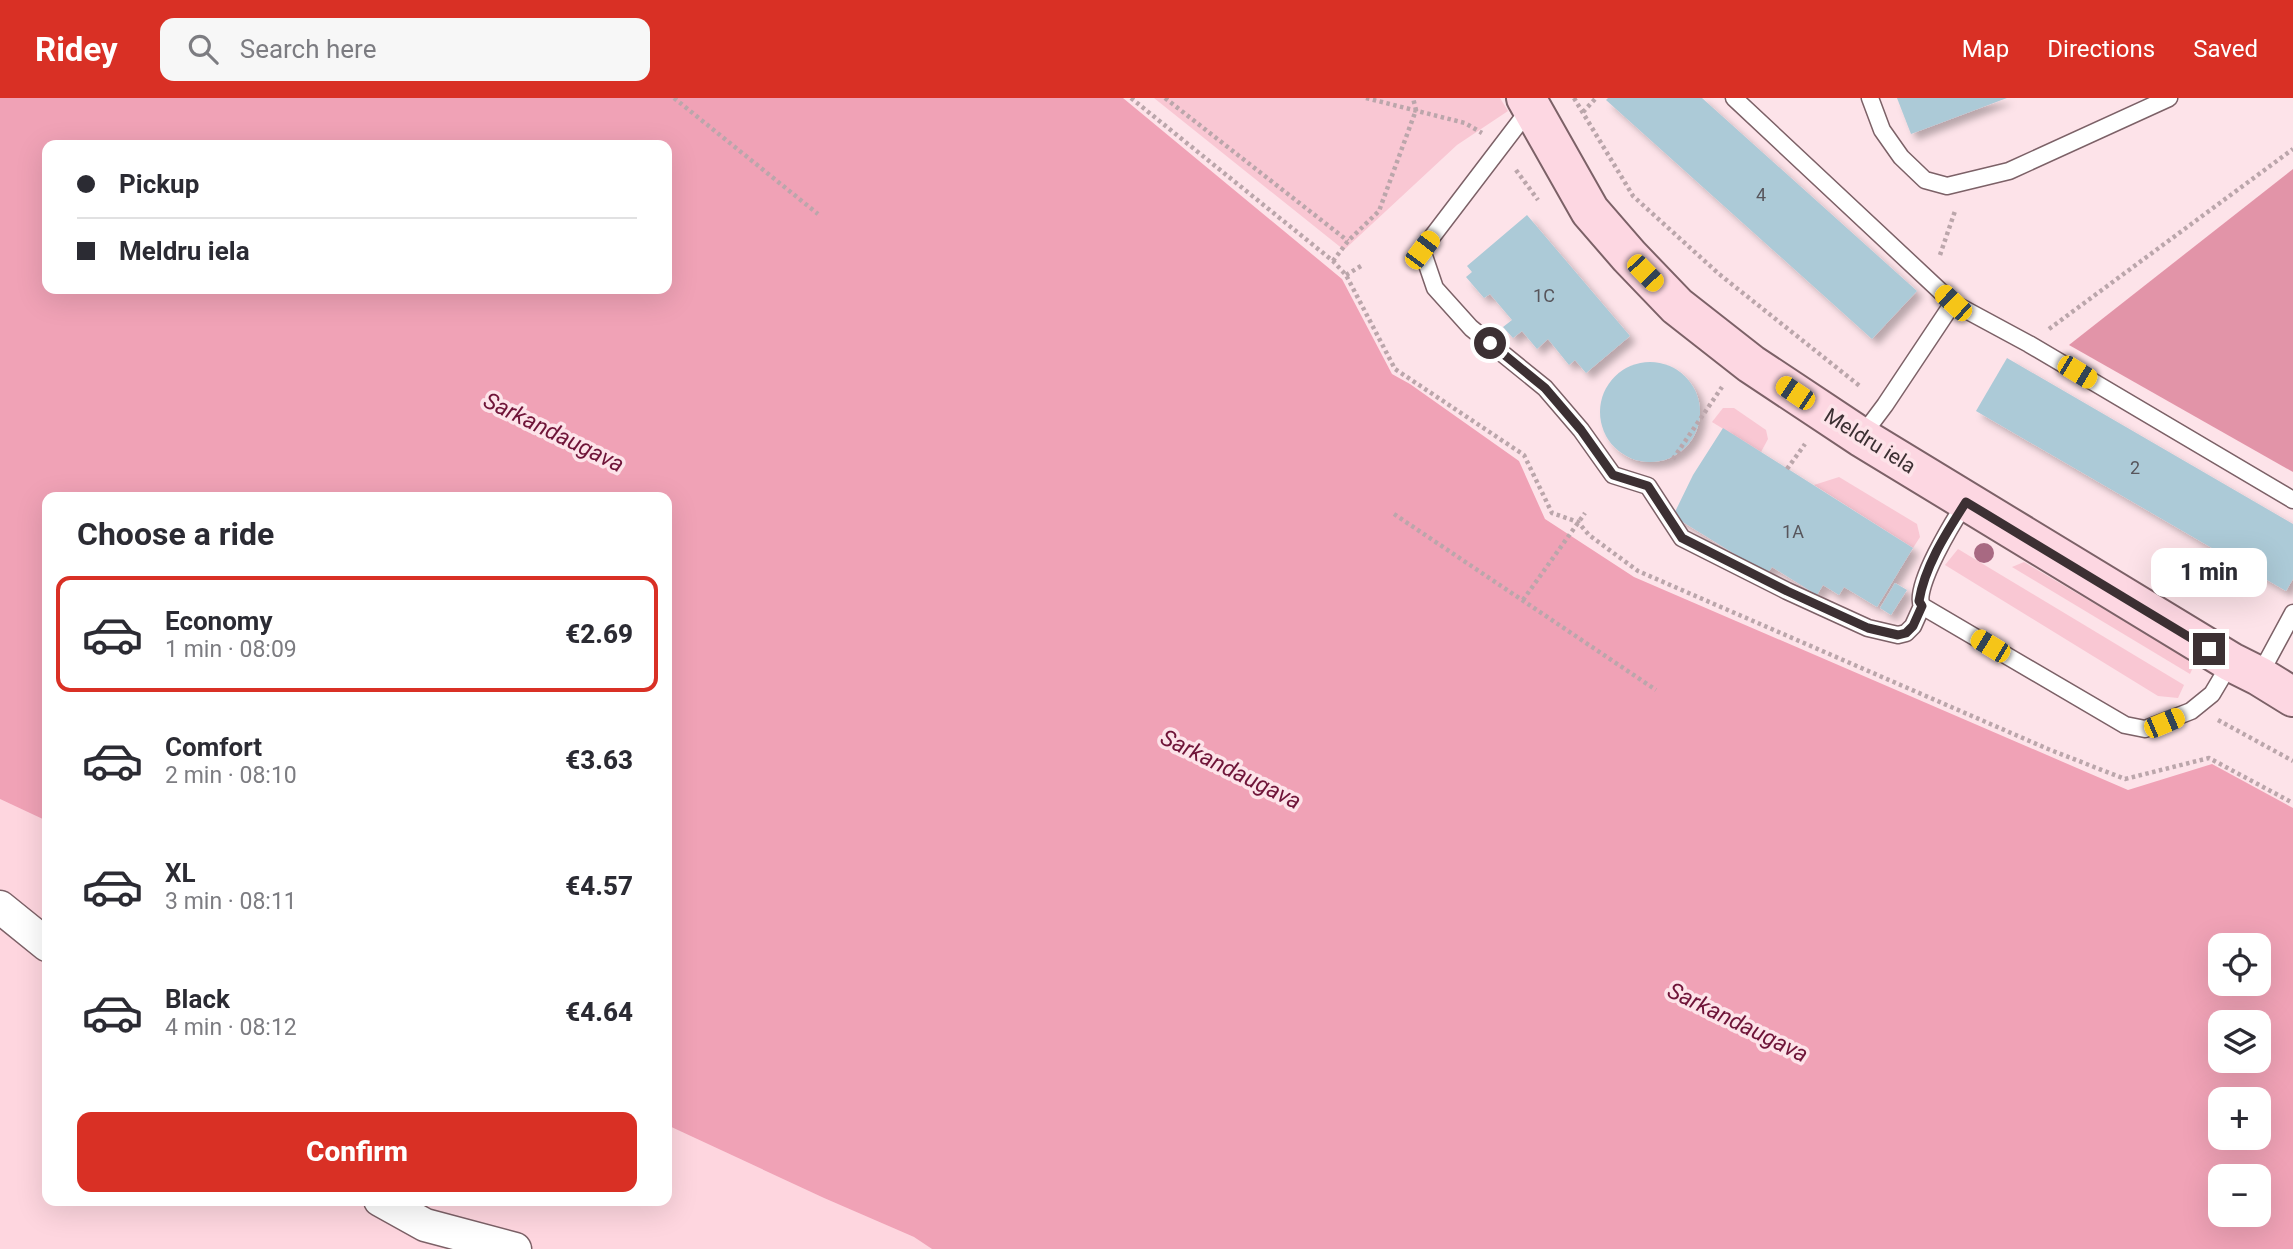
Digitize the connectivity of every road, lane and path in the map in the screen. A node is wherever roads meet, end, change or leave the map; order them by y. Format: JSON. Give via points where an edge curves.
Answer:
{"nodes":[{"id":1,"x":674,"y":98,"type":"edge"},
{"id":2,"x":1166,"y":98,"type":"edge"},
{"id":3,"x":1366,"y":98,"type":"edge"},
{"id":4,"x":1413,"y":98,"type":"edge"},
{"id":5,"x":1574,"y":98,"type":"edge"},
{"id":6,"x":1596,"y":98,"type":"edge"},
{"id":7,"x":1734,"y":98,"type":"edge"},
{"id":8,"x":1870,"y":98,"type":"edge"},
{"id":9,"x":2169,"y":98,"type":"edge"},
{"id":10,"x":1528,"y":102,"type":"edge"},
{"id":11,"x":1416,"y":110,"type":"junction"},
{"id":12,"x":1583,"y":112,"type":"junction"},
{"id":13,"x":1465,"y":123,"type":"dead end"},
{"id":14,"x":2293,"y":149,"type":"edge"},
{"id":15,"x":1964,"y":183,"type":"junction"},
{"id":16,"x":818,"y":214,"type":"dead end"},
{"id":17,"x":1348,"y":241,"type":"junction"},
{"id":18,"x":1334,"y":261,"type":"dead end"},
{"id":19,"x":1361,"y":266,"type":"dead end"},
{"id":20,"x":1346,"y":275,"type":"dead end"},
{"id":21,"x":1931,"y":282,"type":"junction"},
{"id":22,"x":1953,"y":303,"type":"junction"},
{"id":23,"x":2029,"y":344,"type":"junction"},
{"id":24,"x":1722,"y":387,"type":"dead end"},
{"id":25,"x":1861,"y":387,"type":"dead end"},
{"id":26,"x":1861,"y":438,"type":"junction"},
{"id":27,"x":1805,"y":444,"type":"dead end"},
{"id":28,"x":1673,"y":459,"type":"dead end"},
{"id":29,"x":1787,"y":469,"type":"dead end"},
{"id":30,"x":2293,"y":500,"type":"edge"},
{"id":31,"x":1966,"y":502,"type":"junction"},
{"id":32,"x":1585,"y":513,"type":"dead end"},
{"id":33,"x":1394,"y":514,"type":"dead end"},
{"id":34,"x":1523,"y":600,"type":"junction"},
{"id":35,"x":1922,"y":606,"type":"junction"},
{"id":36,"x":2293,"y":613,"type":"edge"},
{"id":37,"x":2234,"y":677,"type":"junction"},
{"id":38,"x":1656,"y":690,"type":"dead end"},
{"id":39,"x":2293,"y":697,"type":"edge"},
{"id":40,"x":2293,"y":761,"type":"edge"},
{"id":41,"x":0,"y":908,"type":"edge"},
{"id":42,"x":42,"y":941,"type":"edge"},
{"id":43,"x":391,"y":1206,"type":"edge"},
{"id":44,"x":515,"y":1249,"type":"edge"}],
"edges":[{"from":1,"to":16,"type":"path"},
{"from":2,"to":17,"type":"path"},
{"from":3,"to":11,"type":"path"},
{"from":4,"to":11,"type":"path"},
{"from":5,"to":12,"type":"path"},
{"from":6,"to":12,"type":"path"},
{"from":7,"to":21,"type":"lane"},
{"from":8,"to":15,"type":"lane","via":[[1882,130],[1925,180],[1947,186]]},
{"from":9,"to":15,"type":"lane","via":[[2009,171]]},
{"from":10,"to":26,"type":"street","name":"Meldru iela","via":[[1590,211],[1677,306],[1751,364]]},
{"from":10,"to":35,"type":"lane","via":[[1422,250],[1436,288],[1471,328],[1545,388],[1613,475],[1648,486],[1682,538],[1868,628],[1906,633]]},
{"from":11,"to":13,"type":"path"},
{"from":11,"to":17,"type":"path","via":[[1379,211]]},
{"from":12,"to":25,"type":"path","via":[[1633,196],[1719,274]]},
{"from":14,"to":23,"type":"path"},
{"from":15,"to":21,"type":"path"},
{"from":17,"to":18,"type":"path"},
{"from":19,"to":20,"type":"path"},
{"from":21,"to":22,"type":"lane"},
{"from":22,"to":23,"type":"lane"},
{"from":22,"to":26,"type":"lane"},
{"from":23,"to":30,"type":"lane"},
{"from":24,"to":28,"type":"path"},
{"from":26,"to":31,"type":"street","name":"Meldru iela"},
{"from":27,"to":29,"type":"path"},
{"from":31,"to":35,"type":"lane","via":[[1933,559],[1920,594]]},
{"from":31,"to":37,"type":"street","name":"Meldru iela"},
{"from":32,"to":34,"type":"path"},
{"from":33,"to":34,"type":"path"},
{"from":34,"to":38,"type":"path"},
{"from":35,"to":37,"type":"lane","via":[[2125,726],[2145,729],[2191,712]]},
{"from":36,"to":37,"type":"lane"},
{"from":37,"to":39,"type":"street","name":"Meldru iela"},
{"from":37,"to":40,"type":"path","via":[[2217,719]]},
{"from":41,"to":42,"type":"street"},
{"from":43,"to":44,"type":"street","via":[[425,1225]]}]}
